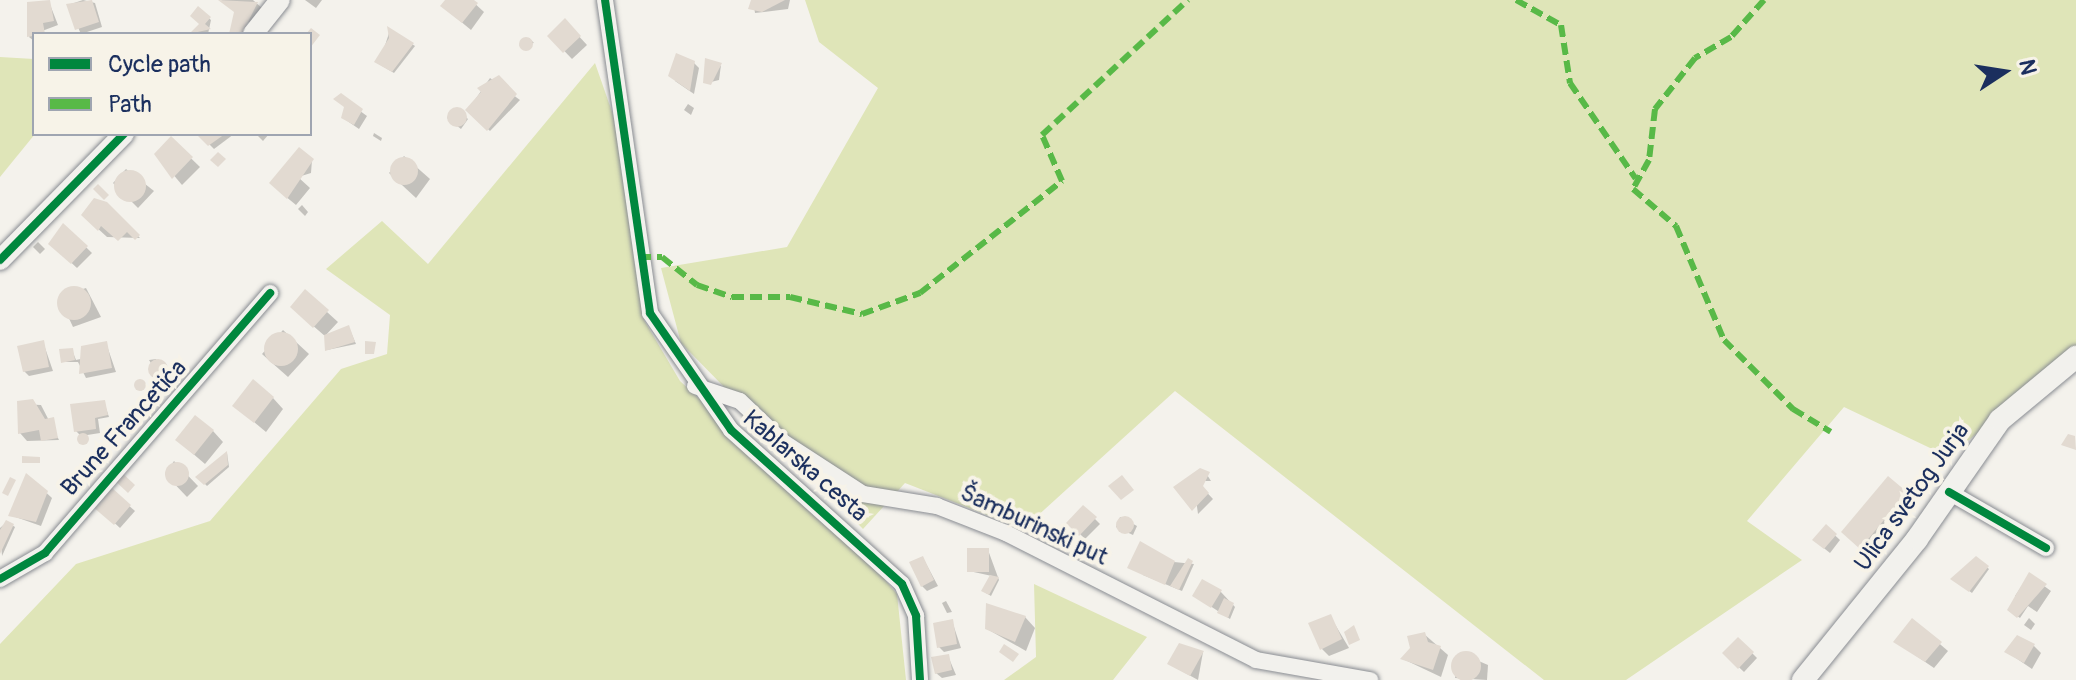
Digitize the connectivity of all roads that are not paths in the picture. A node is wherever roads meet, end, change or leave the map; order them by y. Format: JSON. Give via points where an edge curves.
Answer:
{"nodes":[{"id":1,"x":280,"y":0,"type":"edge"},
{"id":2,"x":605,"y":0,"type":"edge"},
{"id":3,"x":255,"y":32,"type":"edge"},
{"id":4,"x":122,"y":136,"type":"edge"},
{"id":5,"x":0,"y":260,"type":"edge"},
{"id":6,"x":270,"y":293,"type":"dead end"},
{"id":7,"x":2076,"y":357,"type":"edge"},
{"id":8,"x":695,"y":386,"type":"junction"},
{"id":9,"x":1949,"y":492,"type":"junction"},
{"id":10,"x":2046,"y":548,"type":"dead end"},
{"id":11,"x":0,"y":579,"type":"edge"},
{"id":12,"x":920,"y":680,"type":"edge"},
{"id":13,"x":1370,"y":680,"type":"edge"},
{"id":14,"x":1803,"y":680,"type":"edge"}],
"edges":[{"from":1,"to":3,"type":"street"},
{"from":2,"to":8,"type":"street","name":"Kablarska cesta","via":[[650,313]]},
{"from":4,"to":5,"type":"street"},
{"from":6,"to":11,"type":"street","name":"Brune Francetića","via":[[45,553]]},
{"from":7,"to":9,"type":"main road","name":"Ulica svetog Jurja","via":[[2000,420]]},
{"from":8,"to":12,"type":"street","name":"Kablarska cesta","via":[[731,430],[902,584],[916,616]]},
{"from":8,"to":13,"type":"street","name":"Šamburinski put","via":[[740,401],[783,442],[863,494],[937,506],[1006,533],[1256,660]]},
{"from":9,"to":10,"type":"street"},
{"from":9,"to":14,"type":"main road","name":"Ulica svetog Jurja"}]}
